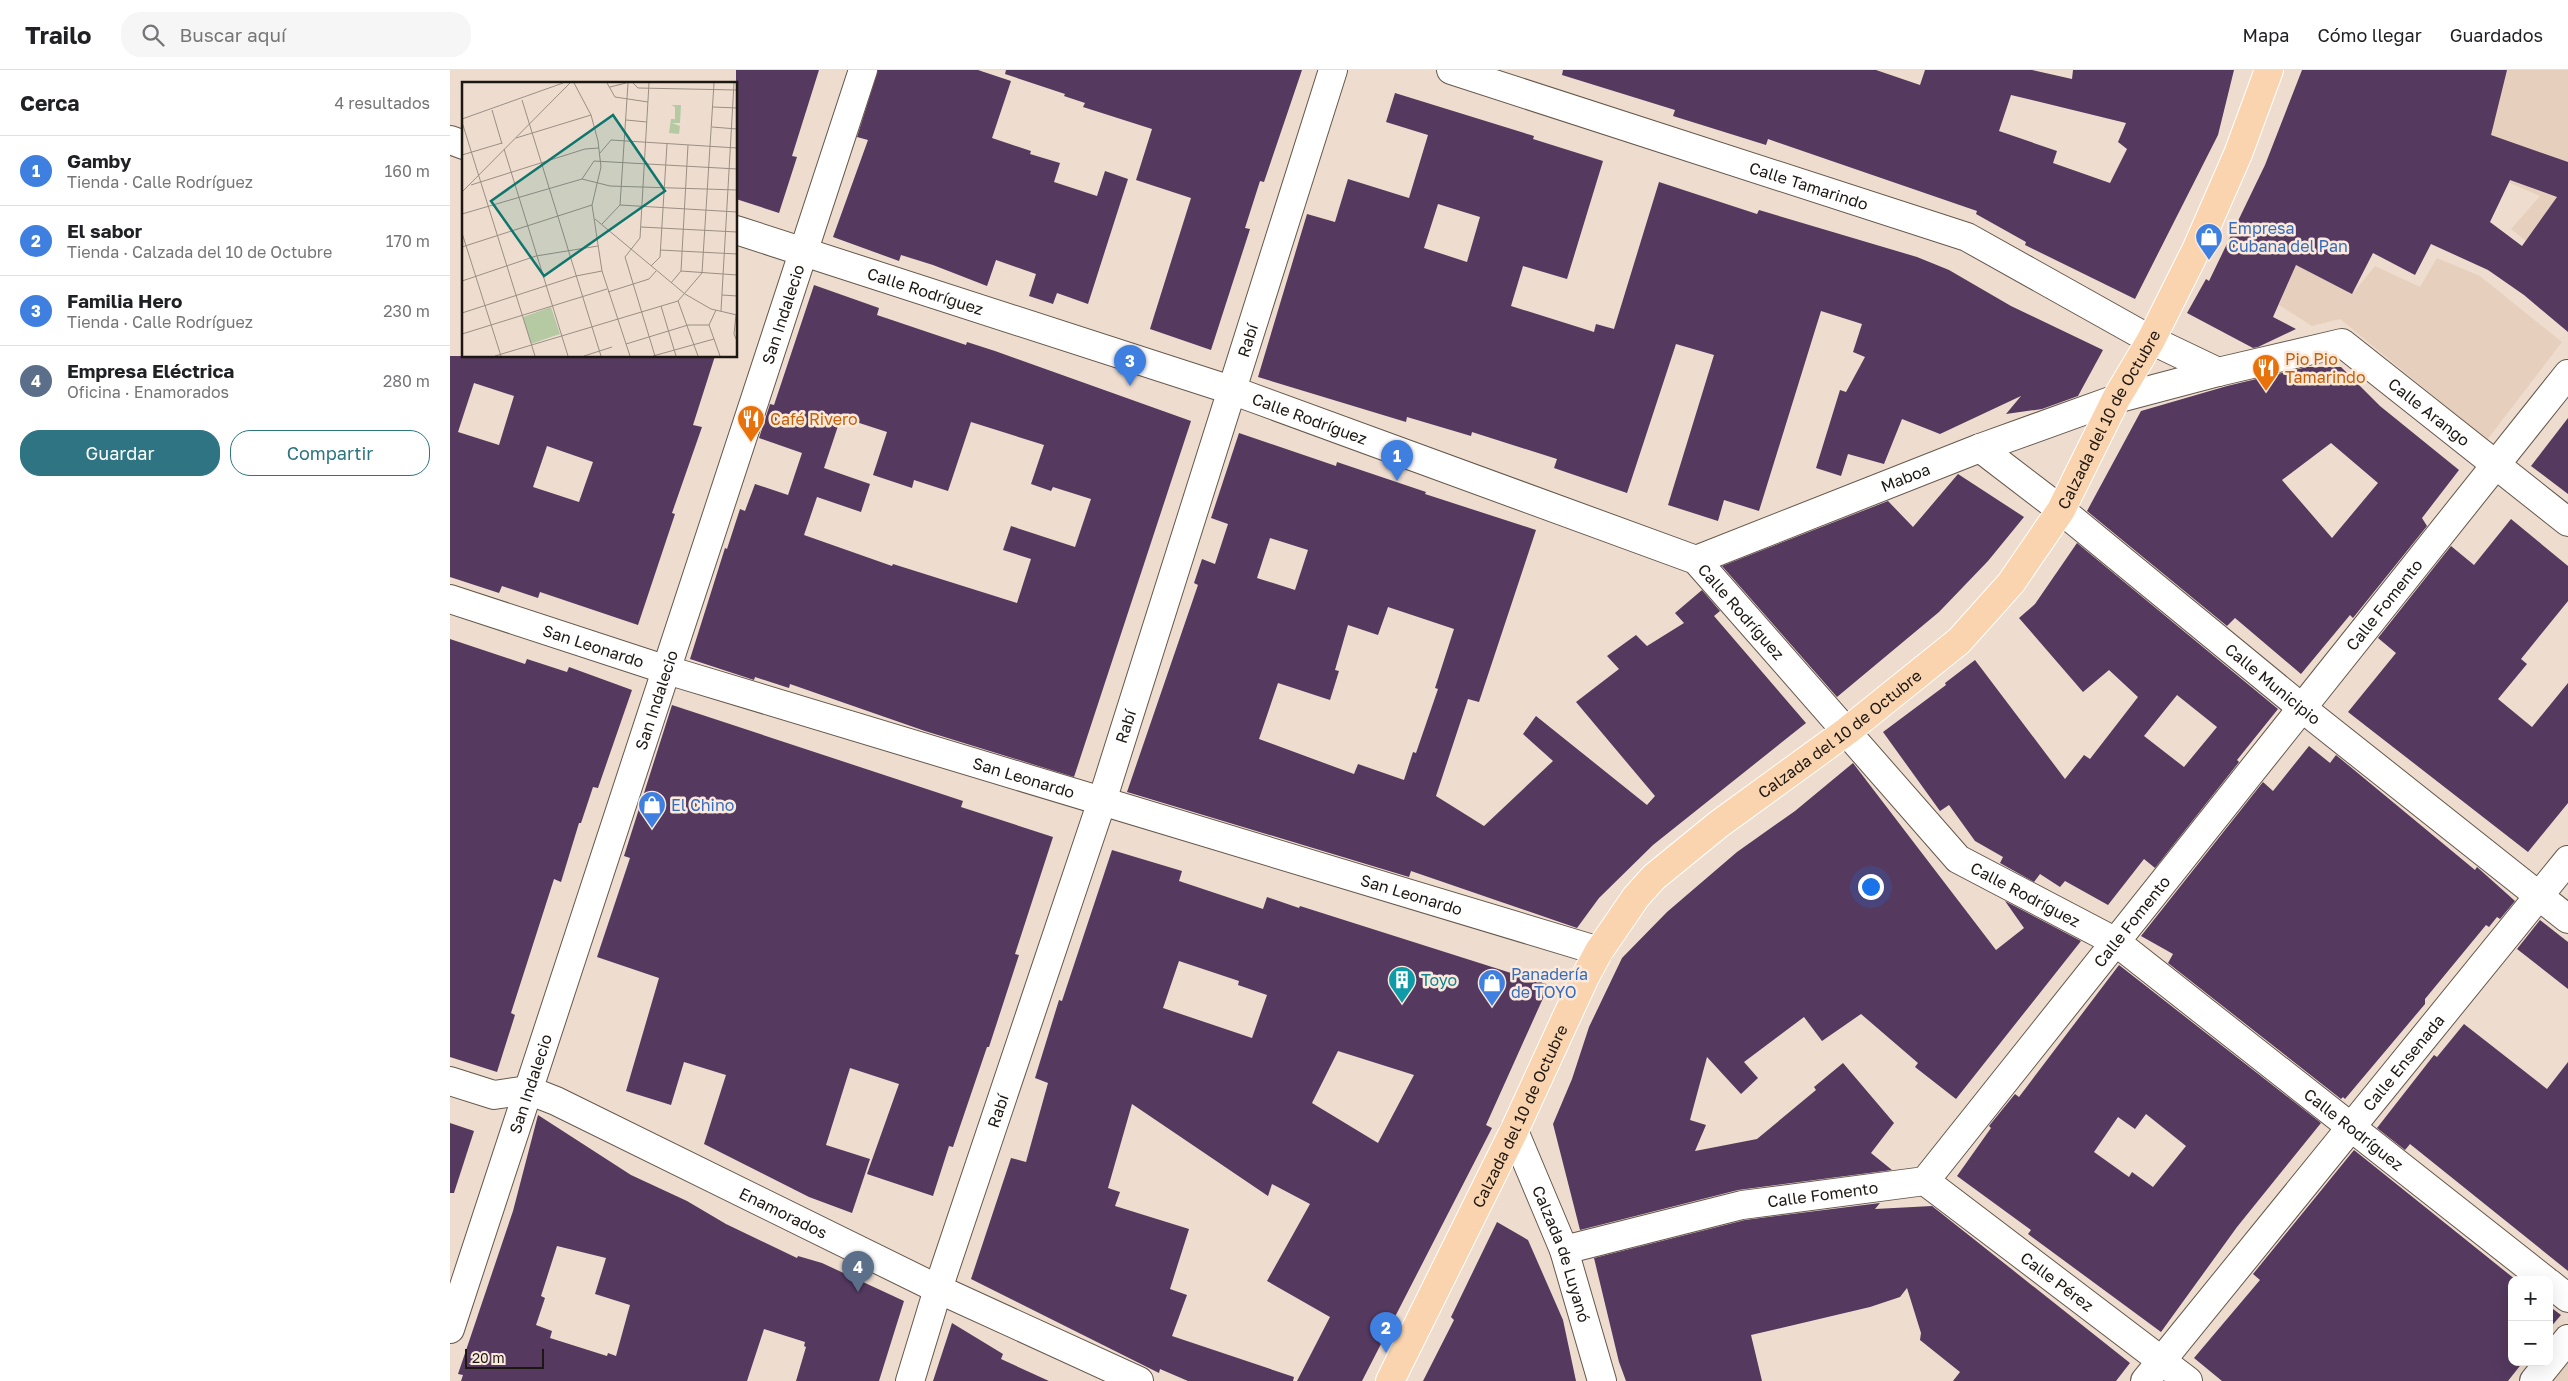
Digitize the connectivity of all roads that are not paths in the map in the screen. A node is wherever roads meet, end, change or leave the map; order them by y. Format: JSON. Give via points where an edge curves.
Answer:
{"nodes":[{"id":1,"x":863,"y":70,"type":"edge"},
{"id":2,"x":1333,"y":70,"type":"edge"},
{"id":3,"x":1452,"y":70,"type":"edge"},
{"id":4,"x":2268,"y":70,"type":"edge"},
{"id":5,"x":450,"y":140,"type":"edge"},
{"id":6,"x":462,"y":144,"type":"edge"},
{"id":7,"x":738,"y":231,"type":"edge"},
{"id":8,"x":802,"y":251,"type":"junction"},
{"id":9,"x":2150,"y":340,"type":"junction"},
{"id":10,"x":2218,"y":372,"type":"junction"},
{"id":11,"x":2568,"y":374,"type":"edge"},
{"id":12,"x":1234,"y":391,"type":"junction"},
{"id":13,"x":2116,"y":399,"type":"junction"},
{"id":14,"x":1980,"y":448,"type":"junction"},
{"id":15,"x":2497,"y":463,"type":"junction"},
{"id":16,"x":2060,"y":510,"type":"junction"},
{"id":17,"x":2568,"y":522,"type":"edge"},
{"id":18,"x":1696,"y":560,"type":"junction"},
{"id":19,"x":450,"y":599,"type":"edge"},
{"id":20,"x":667,"y":670,"type":"junction"},
{"id":21,"x":2302,"y":708,"type":"junction"},
{"id":22,"x":1847,"y":731,"type":"junction"},
{"id":23,"x":1102,"y":801,"type":"junction"},
{"id":24,"x":2568,"y":860,"type":"edge"},
{"id":25,"x":2539,"y":896,"type":"junction"},
{"id":26,"x":2568,"y":919,"type":"edge"},
{"id":27,"x":2116,"y":942,"type":"junction"},
{"id":28,"x":1598,"y":951,"type":"junction"},
{"id":29,"x":450,"y":1081,"type":"edge"},
{"id":30,"x":528,"y":1090,"type":"junction"},
{"id":31,"x":2350,"y":1126,"type":"junction"},
{"id":32,"x":1514,"y":1131,"type":"junction"},
{"id":33,"x":1925,"y":1181,"type":"junction"},
{"id":34,"x":1564,"y":1250,"type":"junction"},
{"id":35,"x":2540,"y":1276,"type":"edge"},
{"id":36,"x":2553,"y":1286,"type":"edge"},
{"id":37,"x":938,"y":1289,"type":"junction"},
{"id":38,"x":2568,"y":1298,"type":"edge"},
{"id":39,"x":450,"y":1329,"type":"edge"},
{"id":40,"x":2568,"y":1339,"type":"edge"},
{"id":41,"x":2161,"y":1360,"type":"junction"},
{"id":42,"x":910,"y":1381,"type":"edge"},
{"id":43,"x":1139,"y":1381,"type":"edge"},
{"id":44,"x":1390,"y":1381,"type":"edge"},
{"id":45,"x":1602,"y":1381,"type":"edge"},
{"id":46,"x":2145,"y":1381,"type":"edge"},
{"id":47,"x":2188,"y":1381,"type":"edge"},
{"id":48,"x":2534,"y":1381,"type":"edge"}],
"edges":[{"from":1,"to":8,"type":"street","name":"San Indalecio"},
{"from":2,"to":12,"type":"street","name":"Rabí"},
{"from":3,"to":9,"type":"street","name":"Calle Tamarindo","via":[[1967,237]]},
{"from":4,"to":9,"type":"main road","name":"Calzada del 10 de Octubre","via":[[2238,154],[2200,242]]},
{"from":5,"to":6,"type":"street"},
{"from":7,"to":8,"type":"street","name":"Calle Rodríguez"},
{"from":8,"to":12,"type":"street","name":"Calle Rodríguez"},
{"from":8,"to":20,"type":"street","name":"San Indalecio"},
{"from":9,"to":10,"type":"street"},
{"from":9,"to":13,"type":"main road","name":"Calzada del 10 de Octubre"},
{"from":10,"to":13,"type":"street","name":"Calle Arango"},
{"from":10,"to":15,"type":"street","name":"Calle Arango","via":[[2342,342]]},
{"from":11,"to":15,"type":"street","name":"Calle Fomento"},
{"from":12,"to":18,"type":"street","name":"Calle Rodríguez"},
{"from":12,"to":23,"type":"street","name":"Rabí"},
{"from":13,"to":14,"type":"street","name":"Maboa"},
{"from":13,"to":16,"type":"main road","name":"Calzada del 10 de Octubre"},
{"from":14,"to":16,"type":"street","name":"Calle Municipio"},
{"from":14,"to":18,"type":"street","name":"Maboa"},
{"from":15,"to":17,"type":"street","name":"Calle Arango"},
{"from":15,"to":21,"type":"street","name":"Calle Fomento"},
{"from":16,"to":21,"type":"street","name":"Calle Municipio"},
{"from":16,"to":22,"type":"main road","name":"Calzada del 10 de Octubre","via":[[2011,582],[1959,640]]},
{"from":18,"to":22,"type":"street","name":"Calle Rodríguez"},
{"from":19,"to":20,"type":"street","name":"San Leonardo"},
{"from":20,"to":23,"type":"street","name":"San Leonardo"},
{"from":20,"to":30,"type":"street","name":"San Indalecio"},
{"from":21,"to":25,"type":"street","name":"Calle Municipio"},
{"from":21,"to":27,"type":"street","name":"Calle Fomento"},
{"from":22,"to":27,"type":"street","name":"Calle Rodríguez","via":[[1962,862]]},
{"from":22,"to":28,"type":"main road","name":"Calzada del 10 de Octubre","via":[[1719,824],[1654,877]]},
{"from":23,"to":28,"type":"street","name":"San Leonardo"},
{"from":23,"to":37,"type":"street","name":"Rabí"},
{"from":24,"to":25,"type":"street","name":"Calle Ensenada"},
{"from":25,"to":26,"type":"street","name":"Calle Municipio"},
{"from":25,"to":31,"type":"street","name":"Calle Ensenada"},
{"from":27,"to":31,"type":"street","name":"Calle Rodríguez"},
{"from":27,"to":33,"type":"street","name":"Calle Fomento"},
{"from":28,"to":32,"type":"main road","name":"Calzada del 10 de Octubre"},
{"from":29,"to":30,"type":"street","via":[[494,1095]]},
{"from":30,"to":37,"type":"street","name":"Enamorados"},
{"from":30,"to":39,"type":"street","name":"San Indalecio"},
{"from":31,"to":35,"type":"street","name":"Calle Rodríguez"},
{"from":31,"to":41,"type":"street","name":"Calle Ensenada"},
{"from":32,"to":34,"type":"street","name":"Calzada de Luyanó"},
{"from":32,"to":44,"type":"main road","name":"Calzada del 10 de Octubre"},
{"from":33,"to":34,"type":"street","name":"Calle Fomento","via":[[1742,1205]]},
{"from":33,"to":41,"type":"street","name":"Calle Pérez"},
{"from":34,"to":45,"type":"street","name":"Calzada de Luyanó"},
{"from":36,"to":38,"type":"street"},
{"from":37,"to":42,"type":"street","name":"Rabí"},
{"from":37,"to":43,"type":"street","name":"Enamorados"},
{"from":40,"to":48,"type":"street"},
{"from":41,"to":46,"type":"street","name":"Calle Ensenada"},
{"from":41,"to":47,"type":"street","name":"Calle Pérez"}]}
